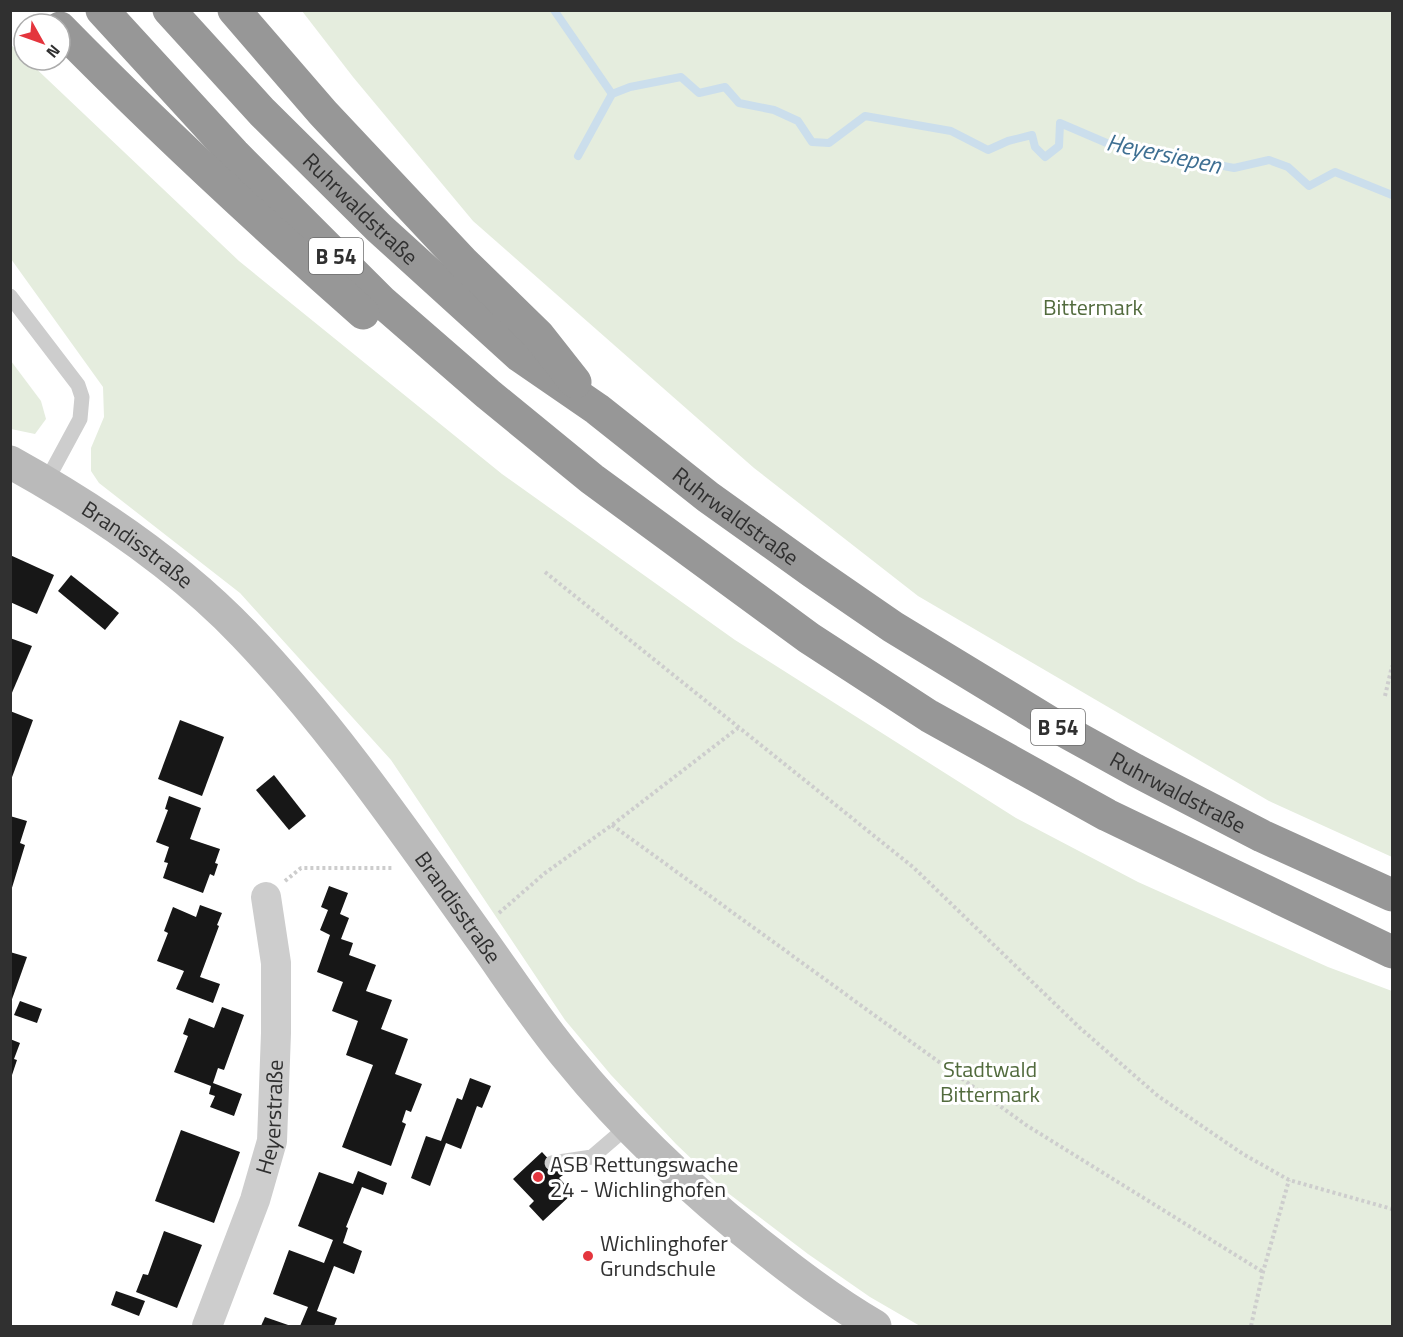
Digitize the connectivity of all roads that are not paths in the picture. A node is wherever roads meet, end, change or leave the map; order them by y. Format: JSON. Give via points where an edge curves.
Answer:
{"nodes":[{"id":1,"x":102,"y":10,"type":"edge"},
{"id":2,"x":170,"y":10,"type":"edge"},
{"id":3,"x":234,"y":10,"type":"edge"},
{"id":4,"x":72,"y":40,"type":"edge"},
{"id":5,"x":10,"y":296,"type":"edge"},
{"id":6,"x":597,"y":409,"type":"junction"},
{"id":7,"x":10,"y":462,"type":"edge"},
{"id":8,"x":592,"y":479,"type":"junction"},
{"id":9,"x":46,"y":482,"type":"junction"},
{"id":10,"x":1392,"y":895,"type":"edge"},
{"id":11,"x":266,"y":897,"type":"road end"},
{"id":12,"x":1392,"y":952,"type":"edge"},
{"id":13,"x":627,"y":1127,"type":"junction"},
{"id":14,"x":552,"y":1163,"type":"dead end"},
{"id":15,"x":207,"y":1326,"type":"edge"},
{"id":16,"x":875,"y":1326,"type":"edge"}],
"edges":[{"from":1,"to":8,"type":"highway","number":"B 54","via":[[234,154],[381,302]]},
{"from":2,"to":6,"type":"highway","name":"Ruhrwaldstraße","number":"B 54","via":[[262,111],[378,228],[520,356]]},
{"from":3,"to":6,"type":"highway","via":[[323,113],[455,254],[538,335]]},
{"from":4,"to":8,"type":"highway","via":[[210,175],[477,413]]},
{"from":5,"to":9,"type":"lane","via":[[78,385],[82,397],[80,419]]},
{"from":6,"to":10,"type":"highway","name":"Ruhrwaldstraße","number":"B 54","via":[[708,497],[893,627],[1135,770],[1262,836]]},
{"from":7,"to":9,"type":"street","name":"Brandisstraße"},
{"from":8,"to":12,"type":"highway","number":"B 54","via":[[809,638],[929,716],[1107,815]]},
{"from":9,"to":13,"type":"street","name":"Brandisstraße","via":[[107,521],[191,585],[243,632],[304,699],[566,1057]]},
{"from":11,"to":15,"type":"street","name":"Heyerstraße","via":[[276,963],[272,1142],[255,1200]]},
{"from":13,"to":14,"type":"lane","via":[[592,1157]]},
{"from":13,"to":16,"type":"street","name":"Brandisstraße","via":[[737,1227]]}]}
